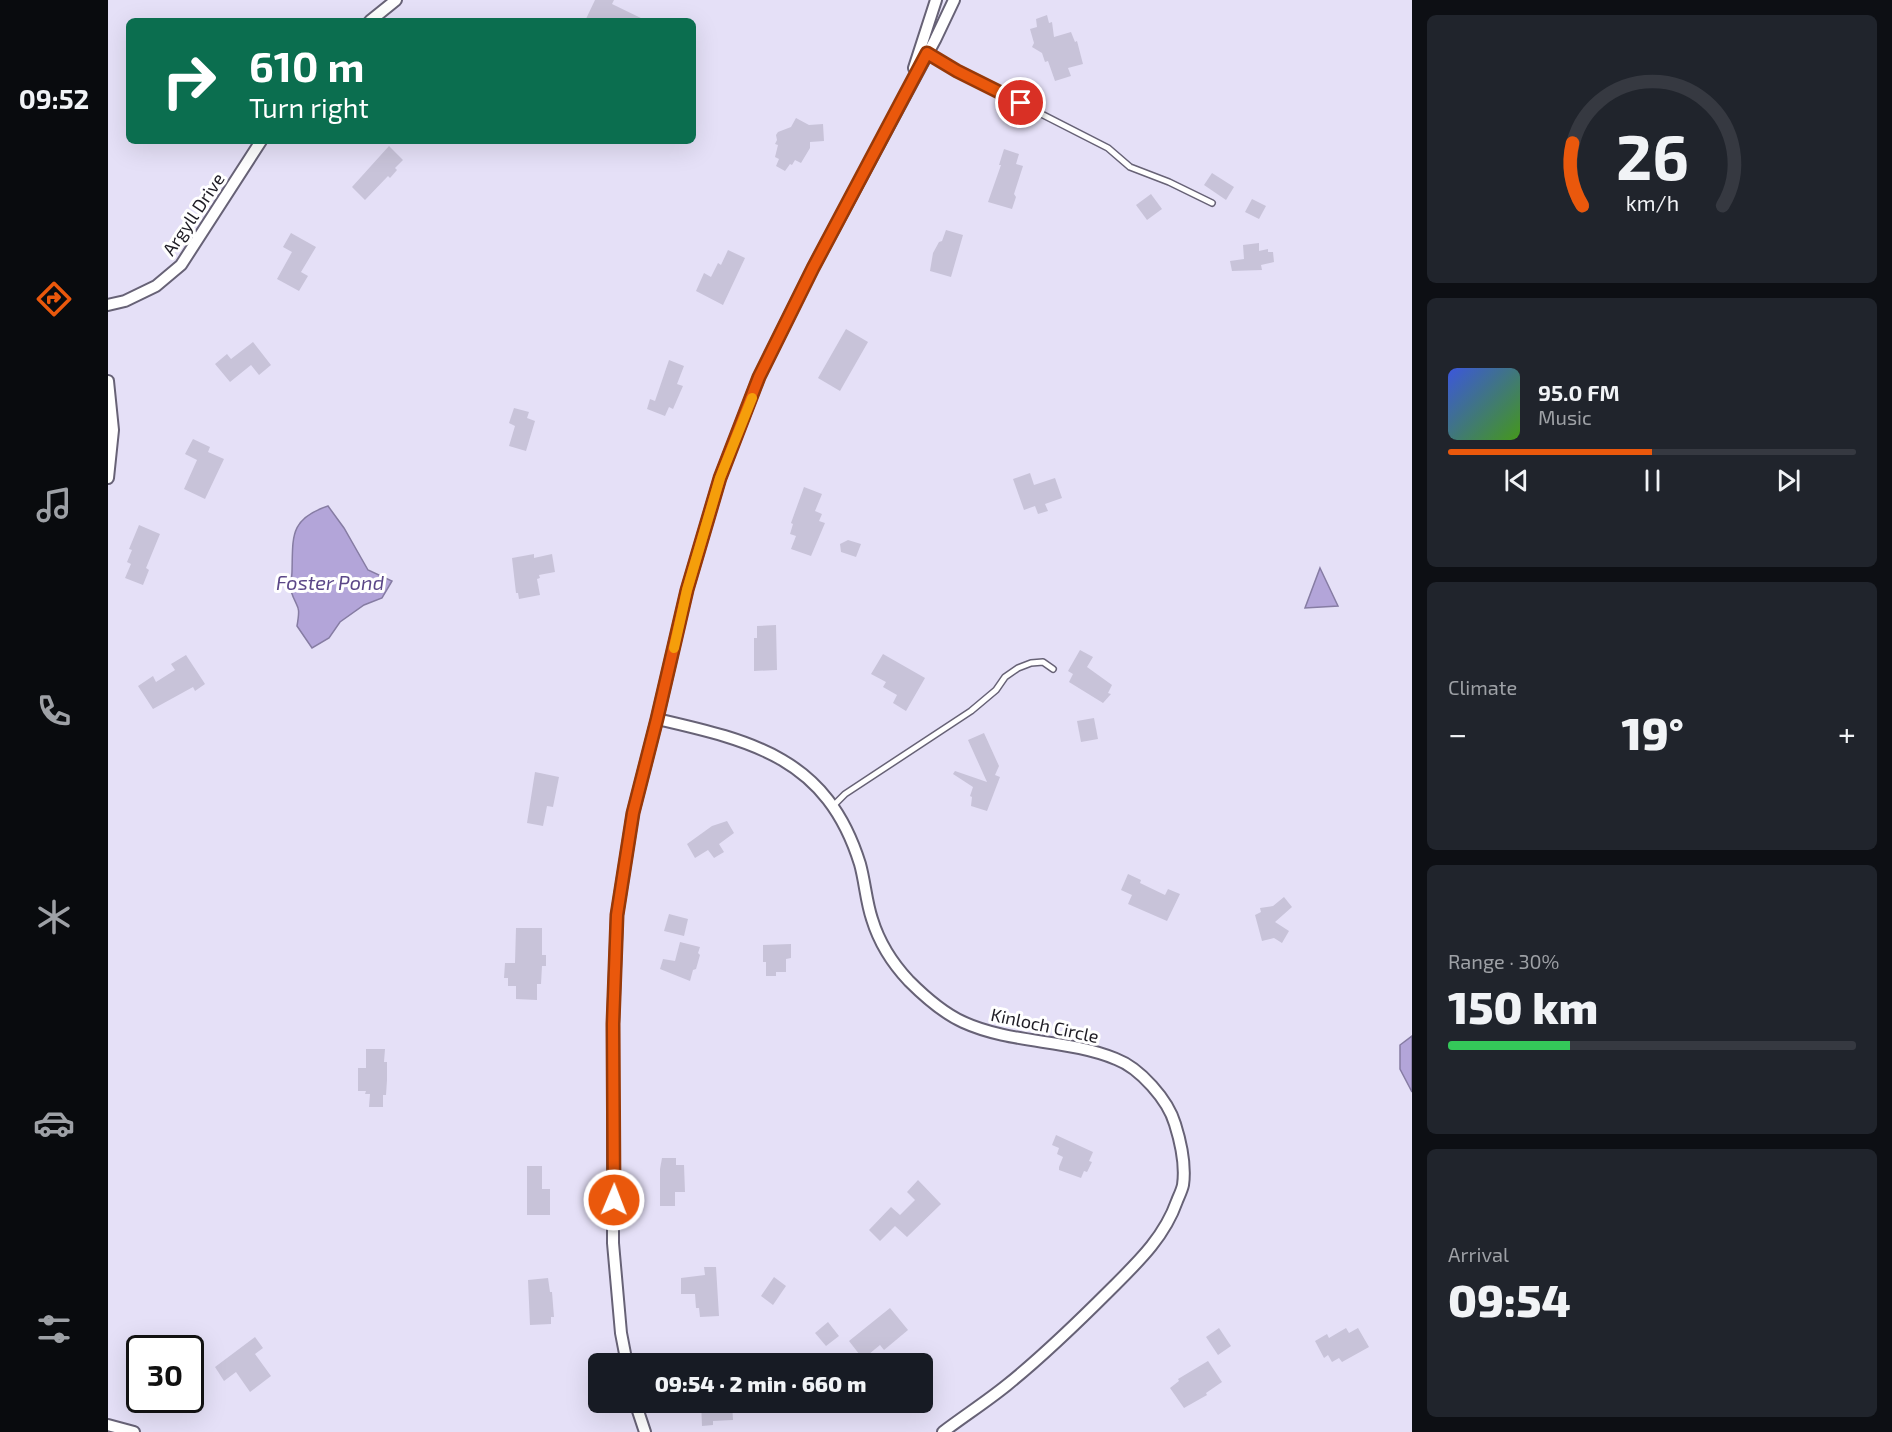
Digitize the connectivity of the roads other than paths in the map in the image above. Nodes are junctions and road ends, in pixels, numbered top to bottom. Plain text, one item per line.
1 (396, 0) edge
2 (936, 0) edge
3 (954, 0) edge
4 (374, 18) edge
5 (924, 51) junction
6 (259, 144) edge
7 (1212, 203) dead end
8 (108, 305) edge
9 (108, 381) edge
10 (108, 478) edge
11 (1053, 669) dead end
12 (657, 719) junction
13 (832, 807) junction
14 (625, 1353) edge
15 (639, 1413) edge
16 (108, 1425) edge
17 (134, 1432) edge
18 (645, 1432) edge
19 (943, 1432) edge

1 - 4 street
2 - 5 street
3 - 5 street
5 - 7 lane
5 - 12 street
6 - 8 street, Argyll Drive
9 - 10 street
11 - 13 lane
12 - 13 street, Kinloch Circle
12 - 14 street
13 - 19 street, Kinloch Circle
15 - 18 street
16 - 17 street

